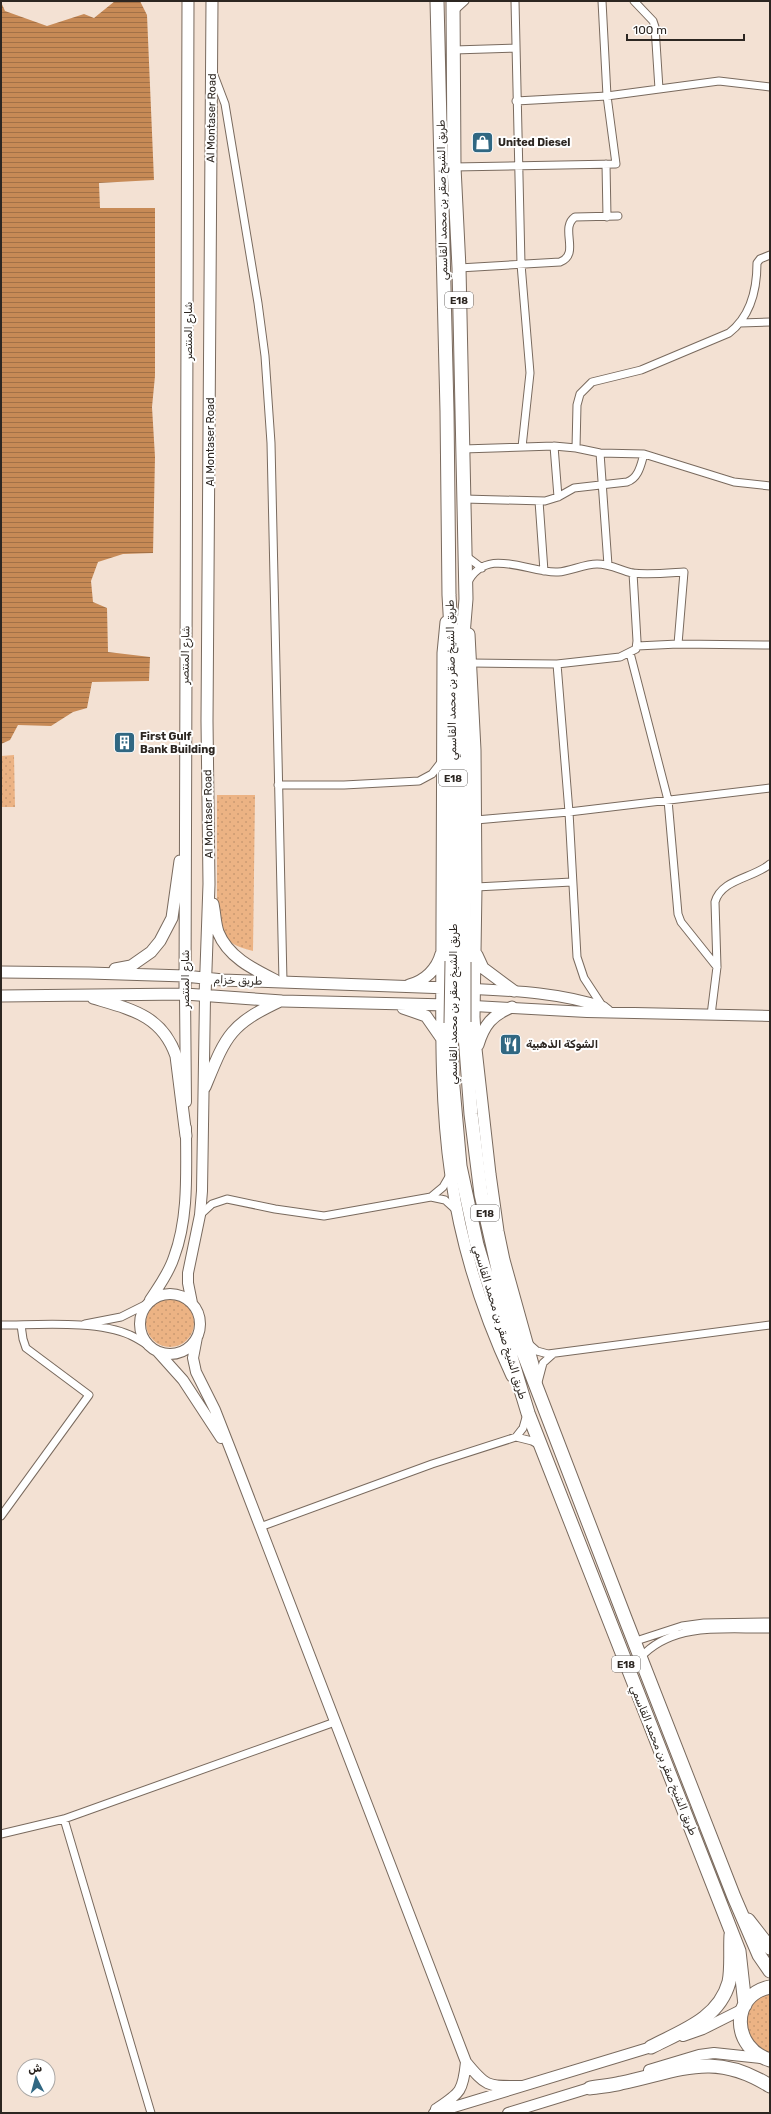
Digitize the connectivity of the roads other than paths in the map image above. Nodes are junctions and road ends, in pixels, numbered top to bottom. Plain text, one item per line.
1 (188, 1) edge
2 (212, 1) edge
3 (437, 1) edge
4 (465, 1) edge
5 (515, 1) edge
6 (602, 1) edge
7 (634, 1) edge
8 (453, 6) edge
9 (515, 48) junction
10 (454, 50) junction
11 (212, 72) junction
12 (770, 87) edge
13 (659, 89) junction
14 (607, 96) junction
15 (516, 100) junction
16 (606, 164) junction
17 (518, 166) junction
18 (454, 167) junction
19 (607, 216) junction
20 (618, 216) dead end
21 (770, 255) edge
22 (521, 264) junction
23 (459, 268) junction
24 (770, 322) edge
25 (740, 323) junction
26 (554, 446) junction
27 (522, 447) junction
28 (576, 448) junction
29 (463, 449) junction
30 (600, 453) junction
31 (644, 454) junction
32 (602, 485) junction
33 (770, 486) edge
34 (558, 497) junction
35 (464, 499) junction
36 (539, 501) junction
37 (465, 555) junction
38 (608, 565) junction
39 (482, 568) junction
40 (544, 571) junction
41 (633, 573) junction
42 (466, 593) junction
43 (449, 595) junction
44 (678, 644) junction
45 (770, 645) edge
46 (637, 646) junction
47 (630, 653) junction
48 (471, 663) junction
49 (557, 664) junction
50 (443, 756) junction
51 (278, 786) junction
52 (770, 788) edge
53 (668, 800) junction
54 (569, 812) junction
55 (476, 820) junction
56 (186, 823) junction
57 (770, 864) edge
58 (572, 882) junction
59 (209, 884) junction
60 (476, 887) junction
61 (442, 947) junction
62 (476, 950) junction
63 (458, 961) junction
64 (717, 967) junction
65 (1, 972) edge
66 (89, 973) junction
67 (185, 976) junction
68 (206, 978) junction
69 (280, 982) junction
70 (399, 986) junction
71 (442, 987) junction
72 (474, 989) junction
73 (514, 991) junction
74 (185, 994) junction
75 (83, 995) junction
76 (1, 996) edge
77 (205, 997) junction
78 (282, 1001) junction
79 (391, 1004) junction
80 (442, 1005) junction
81 (474, 1006) junction
82 (512, 1007) junction
83 (606, 1010) junction
84 (711, 1015) junction
85 (770, 1016) edge
86 (457, 1023) junction
87 (443, 1040) junction
88 (476, 1050) junction
89 (205, 1087) junction
90 (186, 1136) junction
91 (450, 1175) junction
92 (431, 1197) junction
93 (457, 1211) junction
94 (200, 1215) junction
95 (149, 1302) junction
96 (192, 1303) junction
97 (1, 1325) edge
98 (21, 1325) junction
99 (79, 1325) junction
100 (770, 1325) edge
101 (197, 1337) junction
102 (528, 1343) junction
103 (153, 1349) junction
104 (554, 1353) junction
105 (538, 1382) junction
106 (521, 1395) junction
107 (541, 1396) junction
108 (528, 1413) junction
109 (516, 1437) junction
110 (541, 1446) junction
111 (233, 1456) junction
112 (1, 1516) edge
113 (260, 1527) junction
114 (770, 1622) edge
115 (770, 1629) edge
116 (639, 1640) dead end
117 (644, 1653) dead end
118 (335, 1722) junction
119 (64, 1819) junction
120 (1, 1834) edge
121 (739, 1910) junction
122 (731, 1932) junction
123 (770, 1948) edge
124 (770, 1971) edge
125 (770, 1987) edge
126 (744, 2007) junction
127 (651, 2047) junction
128 (766, 2059) edge
129 (466, 2062) junction
130 (521, 2086) junction
131 (770, 2086) edge
132 (590, 2088) junction
133 (151, 2113) edge
134 (429, 2113) edge
135 (434, 2113) edge
136 (508, 2113) edge

1 - 56 main road, شارع المنتصر
2 - 11 main road, Al Montaser Road
3 - 43 highway, طريق الشيخ صقر بن محمد القاسمي / E18
4 - 8 street
5 - 9 street
6 - 14 street
7 - 13 street
8 - 10 highway, طريق الشيخ صقر بن محمد القاسمي / E18
9 - 10 street
9 - 15 street
10 - 18 highway, طريق الشيخ صقر بن محمد القاسمي / E18
11 - 51 street
11 - 59 main road, Al Montaser Road
12 - 13 street
13 - 14 street
14 - 15 street
14 - 16 street
15 - 17 street
16 - 17 street
16 - 19 street
17 - 18 street
17 - 22 street
18 - 23 highway, طريق الشيخ صقر بن محمد القاسمي / E18
19 - 20 street
19 - 22 street
21 - 25 street
22 - 23 street
22 - 27 street
23 - 29 highway, طريق الشيخ صقر بن محمد القاسمي / E18
24 - 25 street
25 - 28 street
26 - 27 street
26 - 28 street
26 - 34 street
27 - 29 street
28 - 30 street
29 - 35 highway, طريق الشيخ صقر بن محمد القاسمي / E18
30 - 31 street
30 - 32 street
31 - 32 street
31 - 33 street
32 - 34 street
32 - 38 street
34 - 36 street
35 - 36 street
35 - 37 highway, طريق الشيخ صقر بن محمد القاسمي / E18
36 - 40 street
37 - 39 street
37 - 42 highway, طريق الشيخ صقر بن محمد القاسمي / E18
38 - 40 street
38 - 41 street
39 - 40 street
39 - 42 street
41 - 44 street
41 - 46 street
42 - 48 main road
42 - 63 highway, طريق الشيخ صقر بن محمد القاسمي / E18
43 - 50 main road
43 - 63 highway, طريق الشيخ صقر بن محمد القاسمي / E18
44 - 45 street
44 - 46 street
46 - 47 street
47 - 49 street
47 - 53 street
48 - 49 street
48 - 55 main road
49 - 54 street
50 - 51 street
50 - 61 main road
51 - 69 street
52 - 53 street
53 - 54 street
53 - 64 street
54 - 55 street
54 - 58 street
55 - 60 main road
56 - 66 main road
56 - 67 main road, شارع المنتصر
57 - 64 street
58 - 60 street
58 - 83 street
59 - 68 main road, شارع المنتصر
59 - 69 main road
60 - 62 main road
61 - 70 main road
61 - 71 main road
62 - 72 main road
62 - 73 main road
63 - 86 highway, طريق الشيخ صقر بن محمد القاسمي / E18, bridge
64 - 84 street
65 - 66 main road, طريق خزام
66 - 67 main road, طريق خزام
67 - 68 main road, طريق خزام
67 - 74 main road, شارع المنتصر
68 - 69 main road, طريق خزام
68 - 77 main road, شارع المنتصر
69 - 70 main road, طريق خزام
70 - 71 main road, طريق خزام
71 - 72 main road, طريق خزام
71 - 80 main road
72 - 73 street
72 - 81 main road
73 - 83 street
74 - 75 main road, طريق خزام
74 - 77 main road, طريق خزام
74 - 90 street, شارع المنتصر
75 - 76 main road, طريق خزام
75 - 90 main road
77 - 78 main road, طريق خزام
77 - 89 street, شارع المنتصر
78 - 79 main road, طريق خزام
78 - 89 main road
79 - 80 main road, طريق خزام
79 - 87 main road
80 - 81 main road, طريق خزام
80 - 87 main road
81 - 82 street
81 - 88 main road
82 - 83 street
82 - 88 main road
83 - 84 street
84 - 85 street
86 - 106 highway, طريق الشيخ صقر بن محمد القاسمي / E18
86 - 107 highway, طريق الشيخ صقر بن محمد القاسمي / E18
87 - 91 main road
88 - 102 main road
89 - 94 street, شارع المنتصر
90 - 95 street, شارع المنتصر
91 - 92 street
91 - 93 main road
92 - 93 street
92 - 94 street
93 - 106 main road
94 - 96 street, شارع المنتصر
95 - 96 street
95 - 99 street
95 - 103 street
96 - 101 street
97 - 98 street
98 - 99 street
98 - 112 street
99 - 103 street
100 - 104 street
101 - 103 street
101 - 111 street
102 - 104 street
102 - 105 main road
103 - 111 street
104 - 105 street
105 - 107 main road
106 - 108 highway, طريق الشيخ صقر بن محمد القاسمي / E18
107 - 121 highway, طريق الشيخ صقر بن محمد القاسمي / E18
108 - 109 street
108 - 110 highway, طريق الشيخ صقر بن محمد القاسمي / E18
109 - 110 street
109 - 113 street
110 - 122 highway, طريق الشيخ صقر بن محمد القاسمي / E18
111 - 113 street
113 - 118 street
114 - 116 street
115 - 117 street
118 - 119 street
118 - 129 street
119 - 120 street
119 - 133 street
121 - 123 highway
121 - 124 highway, طريق الشيخ صقر بن محمد القاسمي / E18
122 - 126 highway, طريق الشيخ صقر بن محمد القاسمي / E18
122 - 127 highway
125 - 126 highway
126 - 127 street
126 - 128 highway, طريق الشيخ صقر بن محمد القاسمي
127 - 130 street
128 - 132 street
129 - 130 street
129 - 134 street
130 - 135 street
131 - 132 highway
132 - 136 street

